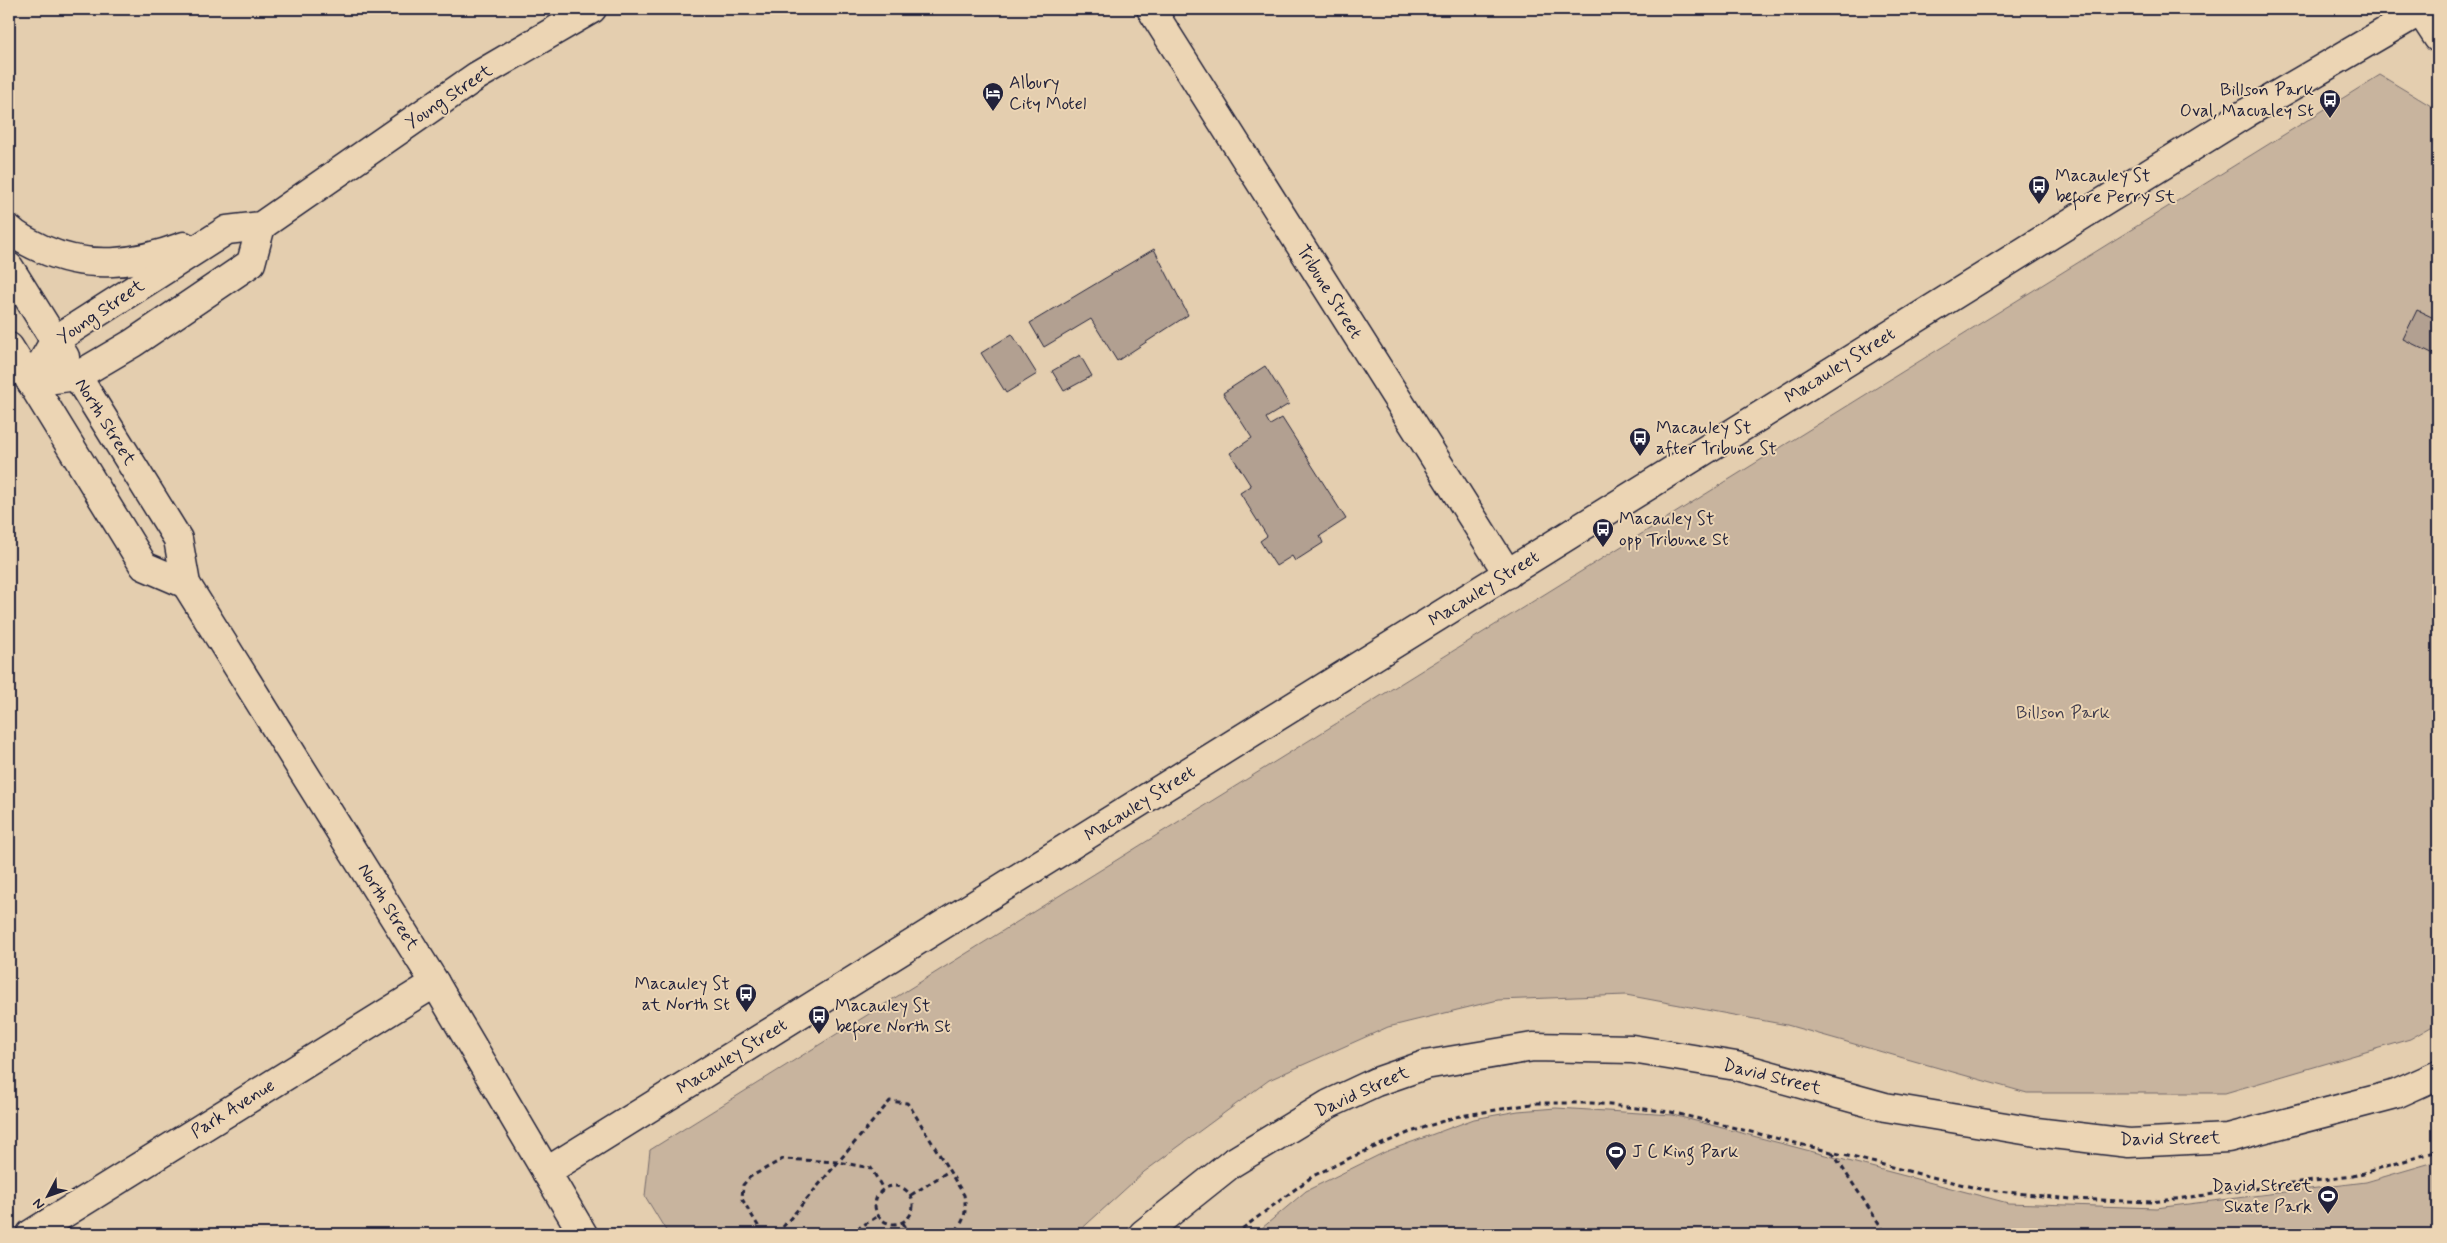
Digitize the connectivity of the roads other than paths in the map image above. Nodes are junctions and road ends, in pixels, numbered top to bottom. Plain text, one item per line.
1 (592, 9) edge
2 (1151, 9) edge
3 (2421, 9) edge
4 (2438, 38) edge
5 (261, 226) junction
6 (9, 229) edge
7 (227, 230) junction
8 (9, 266) edge
9 (55, 340) junction
10 (9, 347) edge
11 (77, 376) junction
12 (31, 382) junction
13 (1508, 574) junction
14 (186, 584) junction
15 (435, 983) junction
16 (2438, 1075) edge
17 (546, 1172) junction
18 (31, 1234) edge
19 (583, 1234) edge
20 (1143, 1234) edge

1 - 5 street, Young Street
2 - 13 street, Tribune Street
3 - 4 street
3 - 13 street, Macauley Street
5 - 7 street, Young Street
5 - 11 street
6 - 7 street
7 - 9 street, Young Street
8 - 9 street, North Street
9 - 11 street, North Street
9 - 12 street, Young Street
10 - 12 street
11 - 12 street
11 - 14 street, North Street
12 - 14 street
13 - 17 street, Macauley Street
14 - 15 street, North Street
15 - 17 street, North Street
15 - 18 street, Park Avenue
16 - 20 street, David Street
17 - 19 street, North Street

